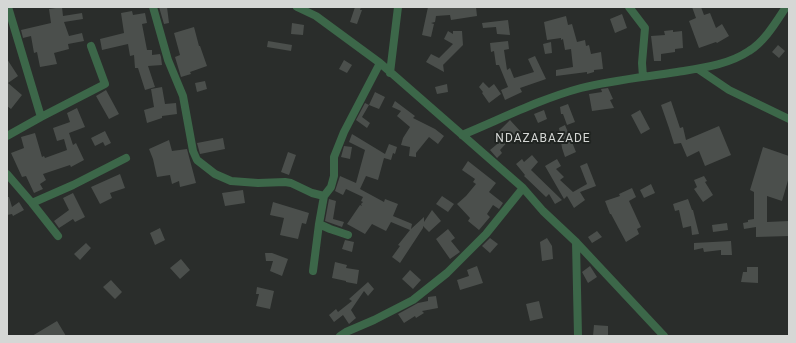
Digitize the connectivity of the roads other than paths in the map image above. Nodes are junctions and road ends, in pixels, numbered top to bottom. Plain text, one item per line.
1 (8, 7) edge
2 (152, 7) edge
3 (297, 7) edge
4 (398, 7) edge
5 (629, 7) edge
6 (786, 7) edge
7 (91, 46) dead end
8 (380, 64) junction
9 (698, 69) junction
10 (390, 73) junction
11 (643, 77) junction
12 (42, 117) junction
13 (789, 119) edge
14 (462, 134) junction
15 (7, 136) edge
16 (126, 158) dead end
17 (7, 174) edge
18 (522, 188) junction
19 (324, 196) junction
20 (32, 202) junction
21 (319, 224) junction
22 (348, 235) dead end
23 (58, 236) dead end
24 (576, 242) junction
25 (314, 271) dead end
26 (340, 336) edge
27 (578, 336) edge
28 (664, 336) edge

1 - 12 street
2 - 19 street
3 - 8 street
4 - 10 street
5 - 11 street
6 - 9 street
7 - 12 street
8 - 10 street
8 - 19 street
9 - 11 street
9 - 13 street
10 - 14 street
11 - 14 street
12 - 15 street
14 - 18 street
16 - 20 street
17 - 20 street
18 - 24 street
18 - 26 street
19 - 21 street
20 - 23 street
21 - 22 street
21 - 25 street
24 - 27 street
24 - 28 street

